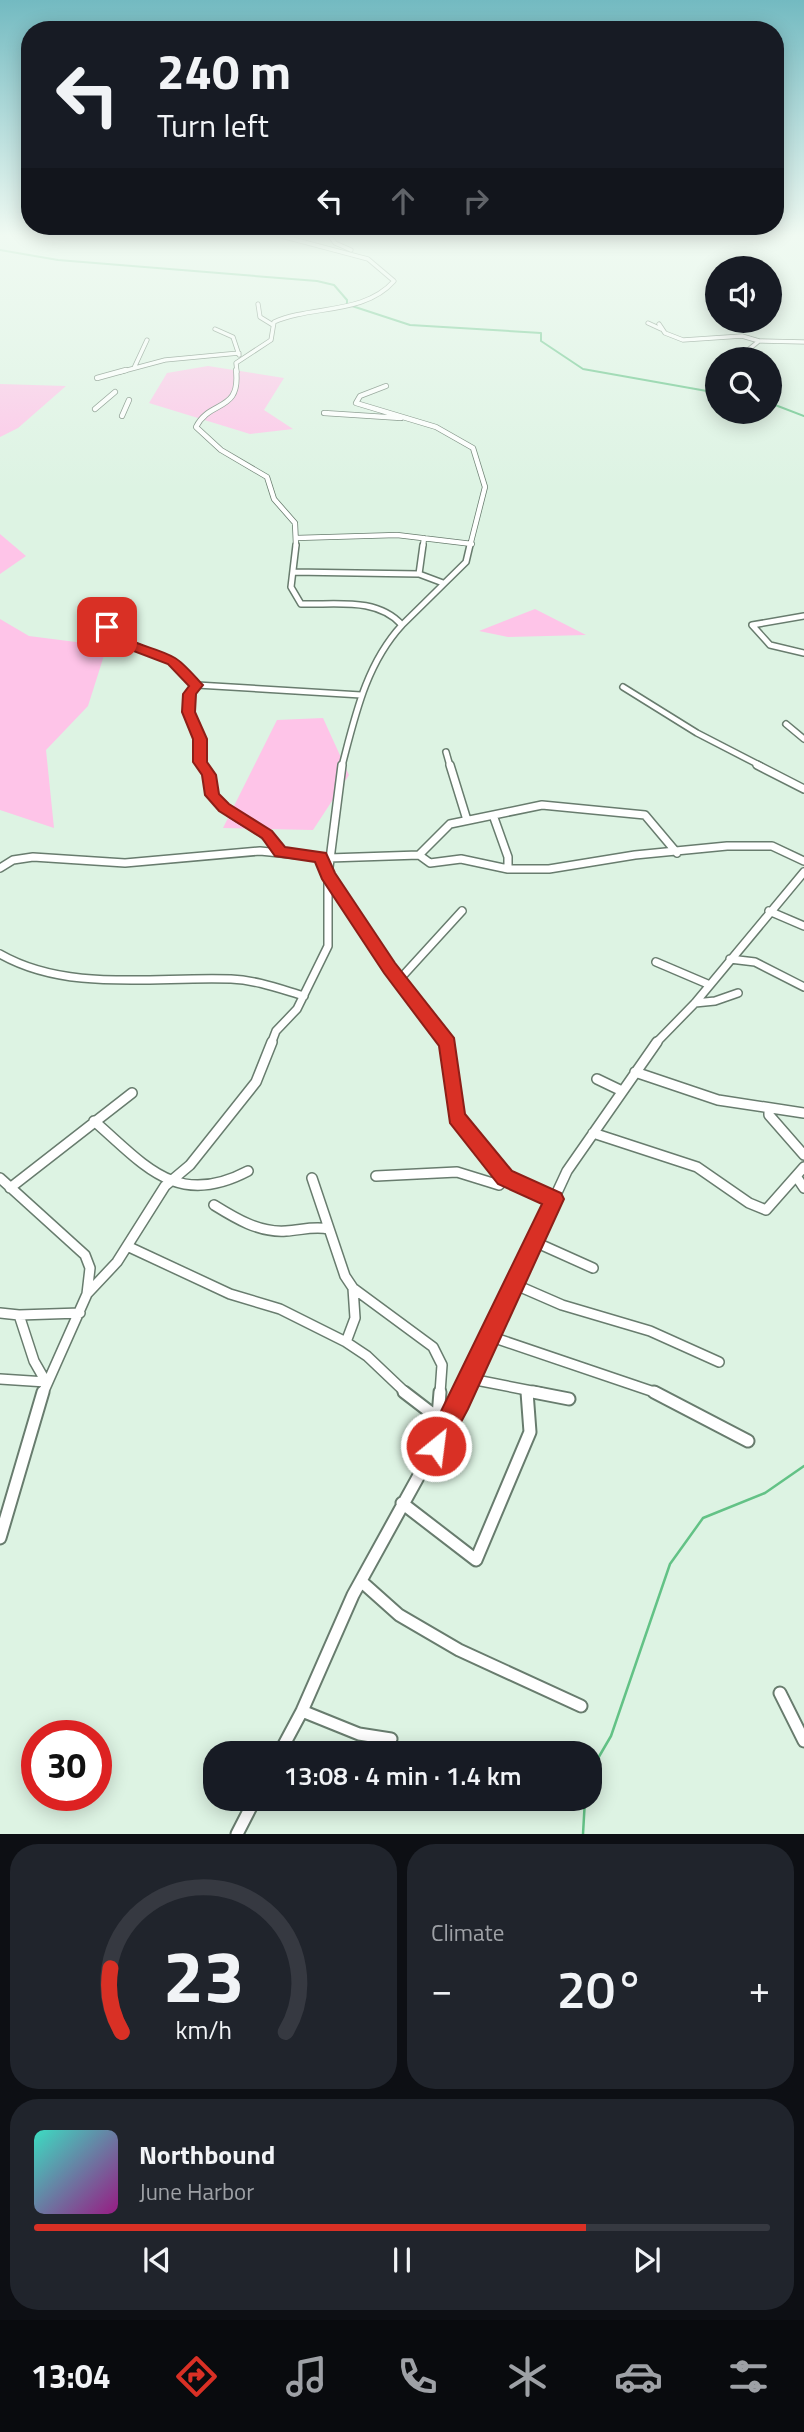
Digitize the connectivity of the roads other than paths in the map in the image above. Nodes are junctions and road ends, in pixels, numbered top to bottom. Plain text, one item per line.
1 (263, 319) edge
2 (282, 319) edge
3 (648, 323) dead end
4 (659, 324) dead end
5 (274, 325) junction
6 (215, 329) dead end
7 (662, 330) junction
8 (147, 340) dead end
9 (759, 341) junction
10 (804, 342) edge
11 (752, 347) edge
12 (240, 356) junction
13 (134, 368) junction
14 (97, 378) dead end
15 (386, 386) dead end
16 (115, 392) dead end
17 (129, 400) dead end
18 (95, 409) dead end
19 (324, 413) dead end
20 (122, 416) dead end
21 (406, 418) junction
22 (195, 425) junction
23 (187, 428) dead end
24 (296, 538) junction
25 (425, 538) junction
26 (472, 544) junction
27 (293, 572) junction
28 (419, 574) junction
29 (443, 583) junction
30 (804, 616) edge
31 (402, 625) junction
32 (107, 627) dead end
33 (804, 653) edge
34 (197, 685) junction
35 (624, 687) dead end
36 (361, 695) junction
37 (786, 724) dead end
38 (804, 739) edge
39 (446, 752) dead end
40 (804, 789) edge
41 (493, 815) junction
42 (467, 820) junction
43 (280, 852) junction
44 (677, 853) junction
45 (419, 855) junction
46 (320, 857) junction
47 (331, 858) junction
48 (0, 859) edge
49 (13, 860) junction
50 (804, 860) edge
51 (0, 868) edge
52 (508, 869) junction
53 (804, 872) edge
54 (328, 875) junction
55 (462, 911) dead end
56 (769, 911) junction
57 (804, 926) edge
58 (0, 954) edge
59 (730, 959) junction
60 (656, 962) dead end
61 (399, 980) junction
62 (709, 985) junction
63 (804, 987) edge
64 (738, 993) dead end
65 (304, 996) junction
66 (695, 1003) junction
67 (635, 1072) junction
68 (597, 1079) dead end
69 (622, 1091) junction
70 (132, 1093) dead end
71 (769, 1110) junction
72 (804, 1113) edge
73 (94, 1121) junction
74 (593, 1133) junction
75 (804, 1155) edge
76 (804, 1167) edge
77 (248, 1171) dead end
78 (376, 1176) dead end
79 (796, 1176) junction
80 (0, 1178) edge
81 (312, 1178) dead end
82 (505, 1178) junction
83 (168, 1182) junction
84 (10, 1188) junction
85 (804, 1188) edge
86 (554, 1199) junction
87 (214, 1205) dead end
88 (329, 1229) junction
89 (535, 1242) junction
90 (127, 1246) junction
91 (90, 1268) junction
92 (593, 1268) dead end
93 (103, 1278) junction
94 (516, 1285) junction
95 (353, 1288) junction
96 (87, 1294) junction
97 (0, 1313) edge
98 (80, 1313) junction
99 (19, 1315) junction
100 (489, 1336) junction
101 (346, 1342) junction
102 (719, 1362) dead end
103 (0, 1379) edge
104 (471, 1379) junction
105 (46, 1382) junction
106 (527, 1391) junction
107 (569, 1399) dead end
108 (443, 1423) junction
109 (748, 1441) dead end
110 (402, 1503) junction
111 (0, 1538) edge
112 (362, 1582) junction
113 (780, 1693) dead end
114 (581, 1706) dead end
115 (302, 1711) junction
116 (391, 1739) dead end
117 (286, 1741) edge
118 (804, 1741) edge
119 (249, 1811) edge
120 (237, 1833) edge

1 - 5 street
2 - 5 street
3 - 7 street
4 - 7 street
5 - 12 street
6 - 12 street
7 - 9 street
8 - 13 street
9 - 10 street
9 - 11 street
12 - 13 street
12 - 22 street
13 - 14 street
15 - 21 street
16 - 18 street
17 - 20 street
19 - 21 street
21 - 26 street
22 - 23 street
22 - 24 street
24 - 25 street
24 - 27 street
25 - 26 street
25 - 28 street
26 - 29 street
27 - 28 street
27 - 31 street
28 - 29 street
29 - 31 street
30 - 33 street
31 - 36 street
32 - 34 street
34 - 36 street
34 - 43 street
35 - 40 street
36 - 47 street
37 - 38 street
39 - 42 street
41 - 42 street
41 - 44 street
41 - 52 street
42 - 45 street
43 - 46 street
43 - 49 street
44 - 50 street
44 - 52 street
45 - 47 street
45 - 52 street
46 - 47 street
46 - 54 street
47 - 54 street
48 - 49 street
49 - 51 street
53 - 56 street
54 - 61 street
54 - 65 street
55 - 61 street
56 - 57 street
56 - 59 street
58 - 65 street
59 - 62 street
59 - 63 street
60 - 62 street
61 - 82 street
62 - 66 street
64 - 66 street
65 - 83 street
66 - 67 street
67 - 69 street
67 - 71 street
68 - 69 street
69 - 74 street
70 - 73 street
71 - 72 street
71 - 75 street
73 - 83 street
73 - 84 street
74 - 79 street
74 - 86 street
76 - 79 street
77 - 83 street
78 - 82 street
79 - 85 street
80 - 84 street
81 - 88 street
82 - 86 street
83 - 90 street
84 - 91 street
86 - 89 street
87 - 88 street
88 - 95 street
89 - 92 street
89 - 94 street
90 - 93 street
90 - 101 street
91 - 93 street
91 - 96 street
93 - 96 street
94 - 100 street
94 - 102 street
95 - 101 street
95 - 108 street
96 - 98 street
97 - 99 street
98 - 99 street
98 - 105 street
99 - 105 street
100 - 104 street
100 - 109 street
101 - 108 street
103 - 105 street
104 - 106 street
104 - 108 street
105 - 111 street
106 - 107 street
106 - 110 street
108 - 110 street
110 - 112 street
112 - 114 street
112 - 115 street
113 - 118 street
115 - 116 street
115 - 117 street
119 - 120 street

